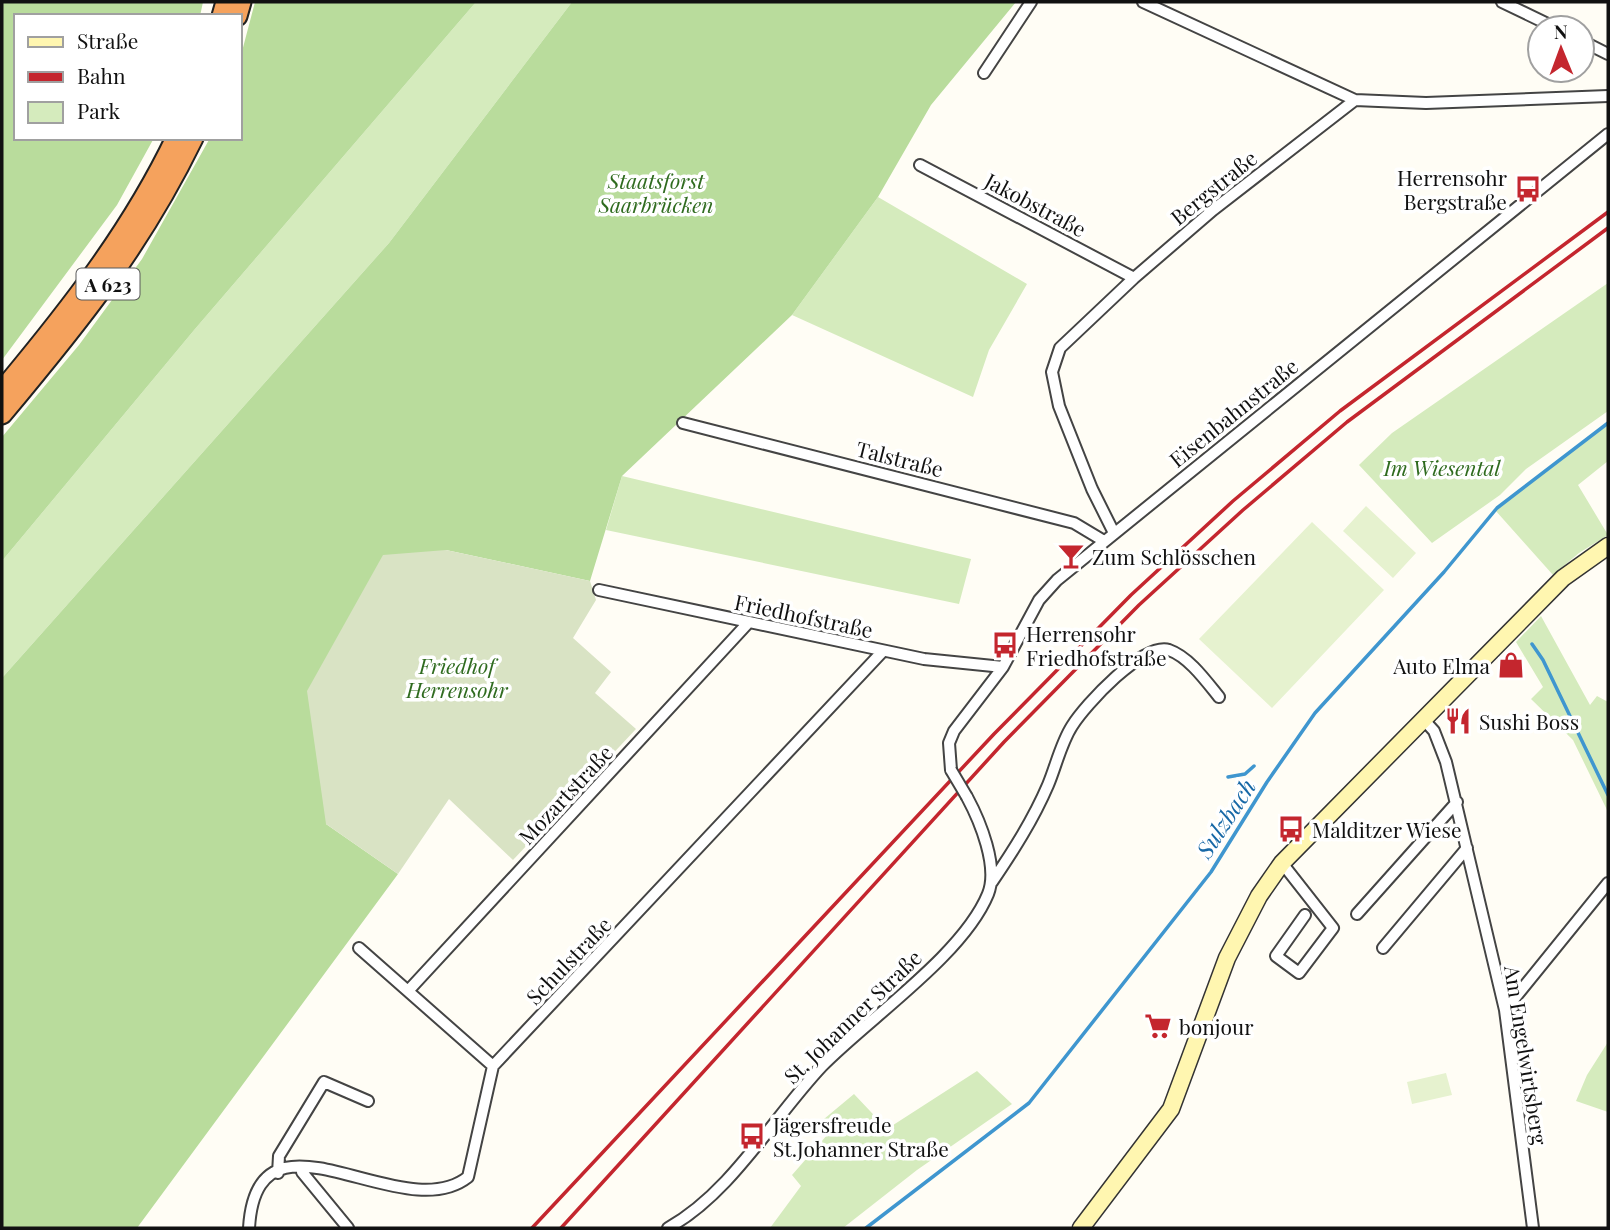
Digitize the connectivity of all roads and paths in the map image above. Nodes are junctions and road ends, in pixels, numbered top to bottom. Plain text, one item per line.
1 (1031, 2) edge
2 (1143, 2) edge
3 (1502, 2) edge
4 (1527, 14) edge
5 (984, 74) dead end
6 (1608, 96) edge
7 (1355, 100) junction
8 (1608, 134) edge
9 (175, 140) edge
10 (192, 140) edge
11 (920, 164) dead end
12 (1133, 278) junction
13 (2, 391) edge
14 (2, 414) edge
15 (683, 423) dead end
16 (1114, 533) junction
17 (1104, 541) junction
18 (1608, 546) edge
19 (599, 590) dead end
20 (748, 623) junction
21 (883, 651) junction
22 (1003, 667) junction
23 (1219, 697) dead end
24 (1424, 720) junction
25 (1457, 802) junction
26 (1467, 848) junction
27 (1282, 863) junction
28 (992, 882) junction
29 (1608, 883) edge
30 (1357, 914) dead end
31 (1305, 915) dead end
32 (359, 948) dead end
33 (1383, 948) dead end
34 (408, 991) junction
35 (1505, 1010) junction
36 (493, 1066) junction
37 (368, 1101) dead end
38 (302, 1171) junction
39 (278, 1173) junction
40 (249, 1228) edge
41 (348, 1228) edge
42 (668, 1228) edge
43 (1081, 1228) edge
44 (1532, 1228) edge

1 - 5 street
2 - 7 street
3 - 4 street
6 - 7 street
7 - 12 street, Bergstraße
8 - 16 street, Eisenbahnstraße
9 - 13 highway, A 623
10 - 14 highway, A 623
11 - 12 street, Jakobstraße
12 - 16 street, Bergstraße
15 - 17 street, Talstraße
16 - 17 street, Eisenbahnstraße
17 - 22 street, Eisenbahnstraße
18 - 24 main road
19 - 20 street, Friedhofstraße
20 - 21 street, Friedhofstraße
20 - 34 street, Mozartstraße
21 - 22 street, Friedhofstraße
21 - 36 street, Schulstraße
22 - 28 street, Eisenbahnstraße, bridge
23 - 28 street, St. Johanner Straße
24 - 25 street, Am Engelwirtsberg
24 - 27 main road
25 - 26 street, Am Engelwirtsberg
25 - 30 street
26 - 33 street
26 - 35 street, Am Engelwirtsberg
27 - 31 street
27 - 43 main road
28 - 42 street, St. Johanner Straße
29 - 35 street
32 - 34 street
34 - 36 street
35 - 44 street, Am Engelwirtsberg
36 - 38 street
37 - 39 street
38 - 39 street
38 - 41 street
39 - 40 street

